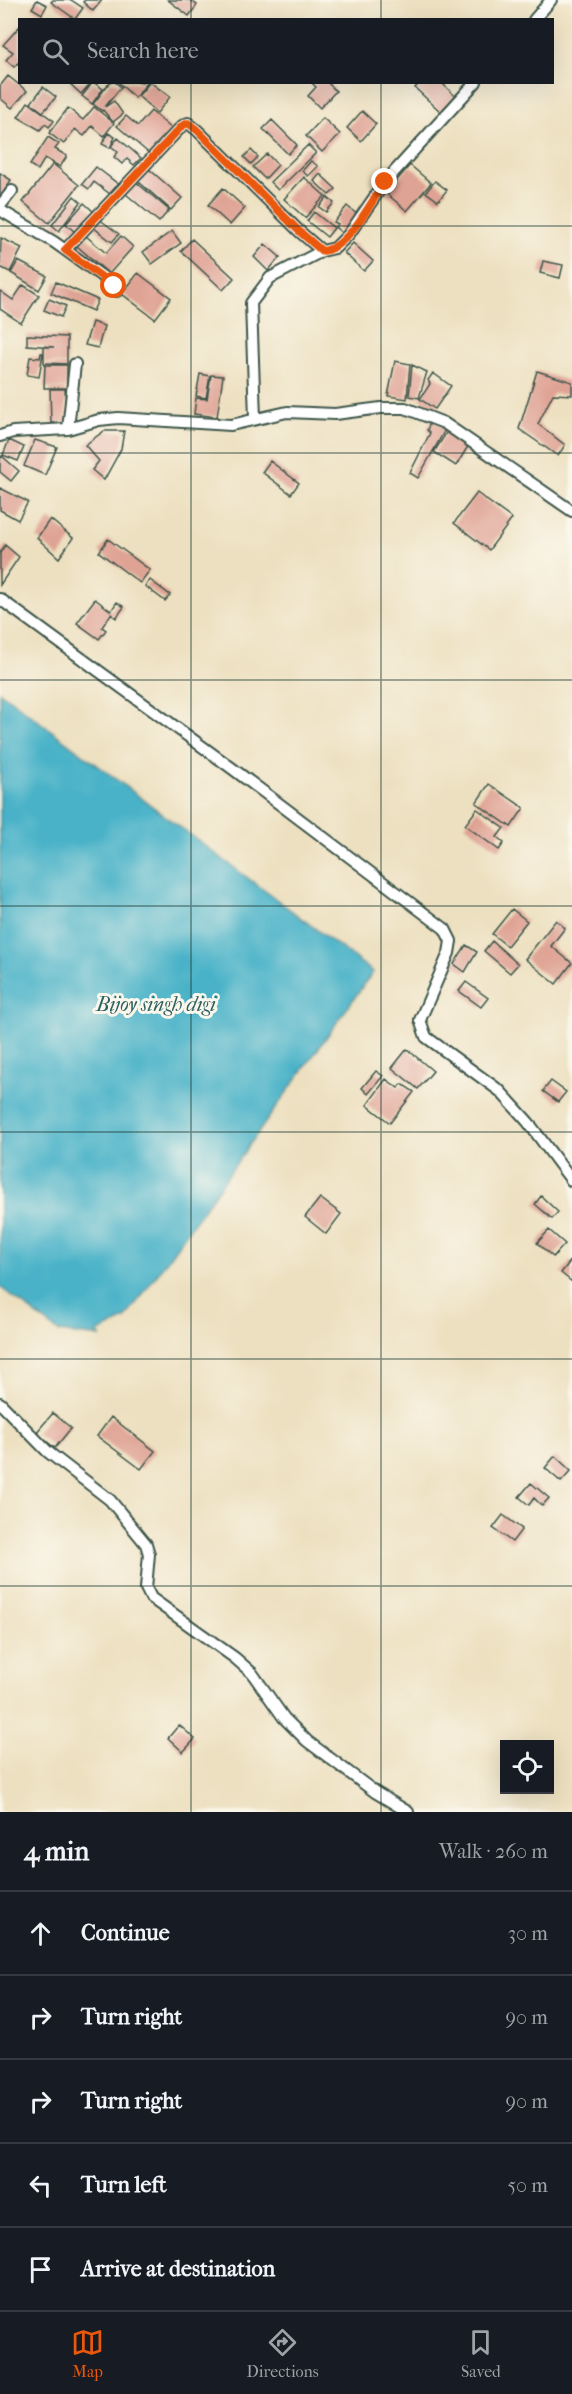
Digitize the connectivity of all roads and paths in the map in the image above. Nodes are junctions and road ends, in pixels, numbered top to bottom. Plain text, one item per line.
1 (551, 0) edge
2 (536, 18) edge
3 (474, 84) edge
4 (12, 191) dead end
5 (0, 208) edge
6 (65, 250) junction
7 (322, 251) junction
8 (117, 291) dead end
9 (75, 364) dead end
10 (255, 418) junction
11 (68, 429) junction
12 (0, 436) edge
13 (572, 511) edge
14 (0, 599) edge
15 (572, 1181) edge
16 (0, 1403) edge
17 (408, 1812) edge

1 - 2 street
3 - 7 street
4 - 5 street
5 - 6 street
6 - 7 street
6 - 8 street
7 - 10 street
9 - 11 street
10 - 11 street
10 - 13 street
11 - 12 street
14 - 15 street
16 - 17 street

